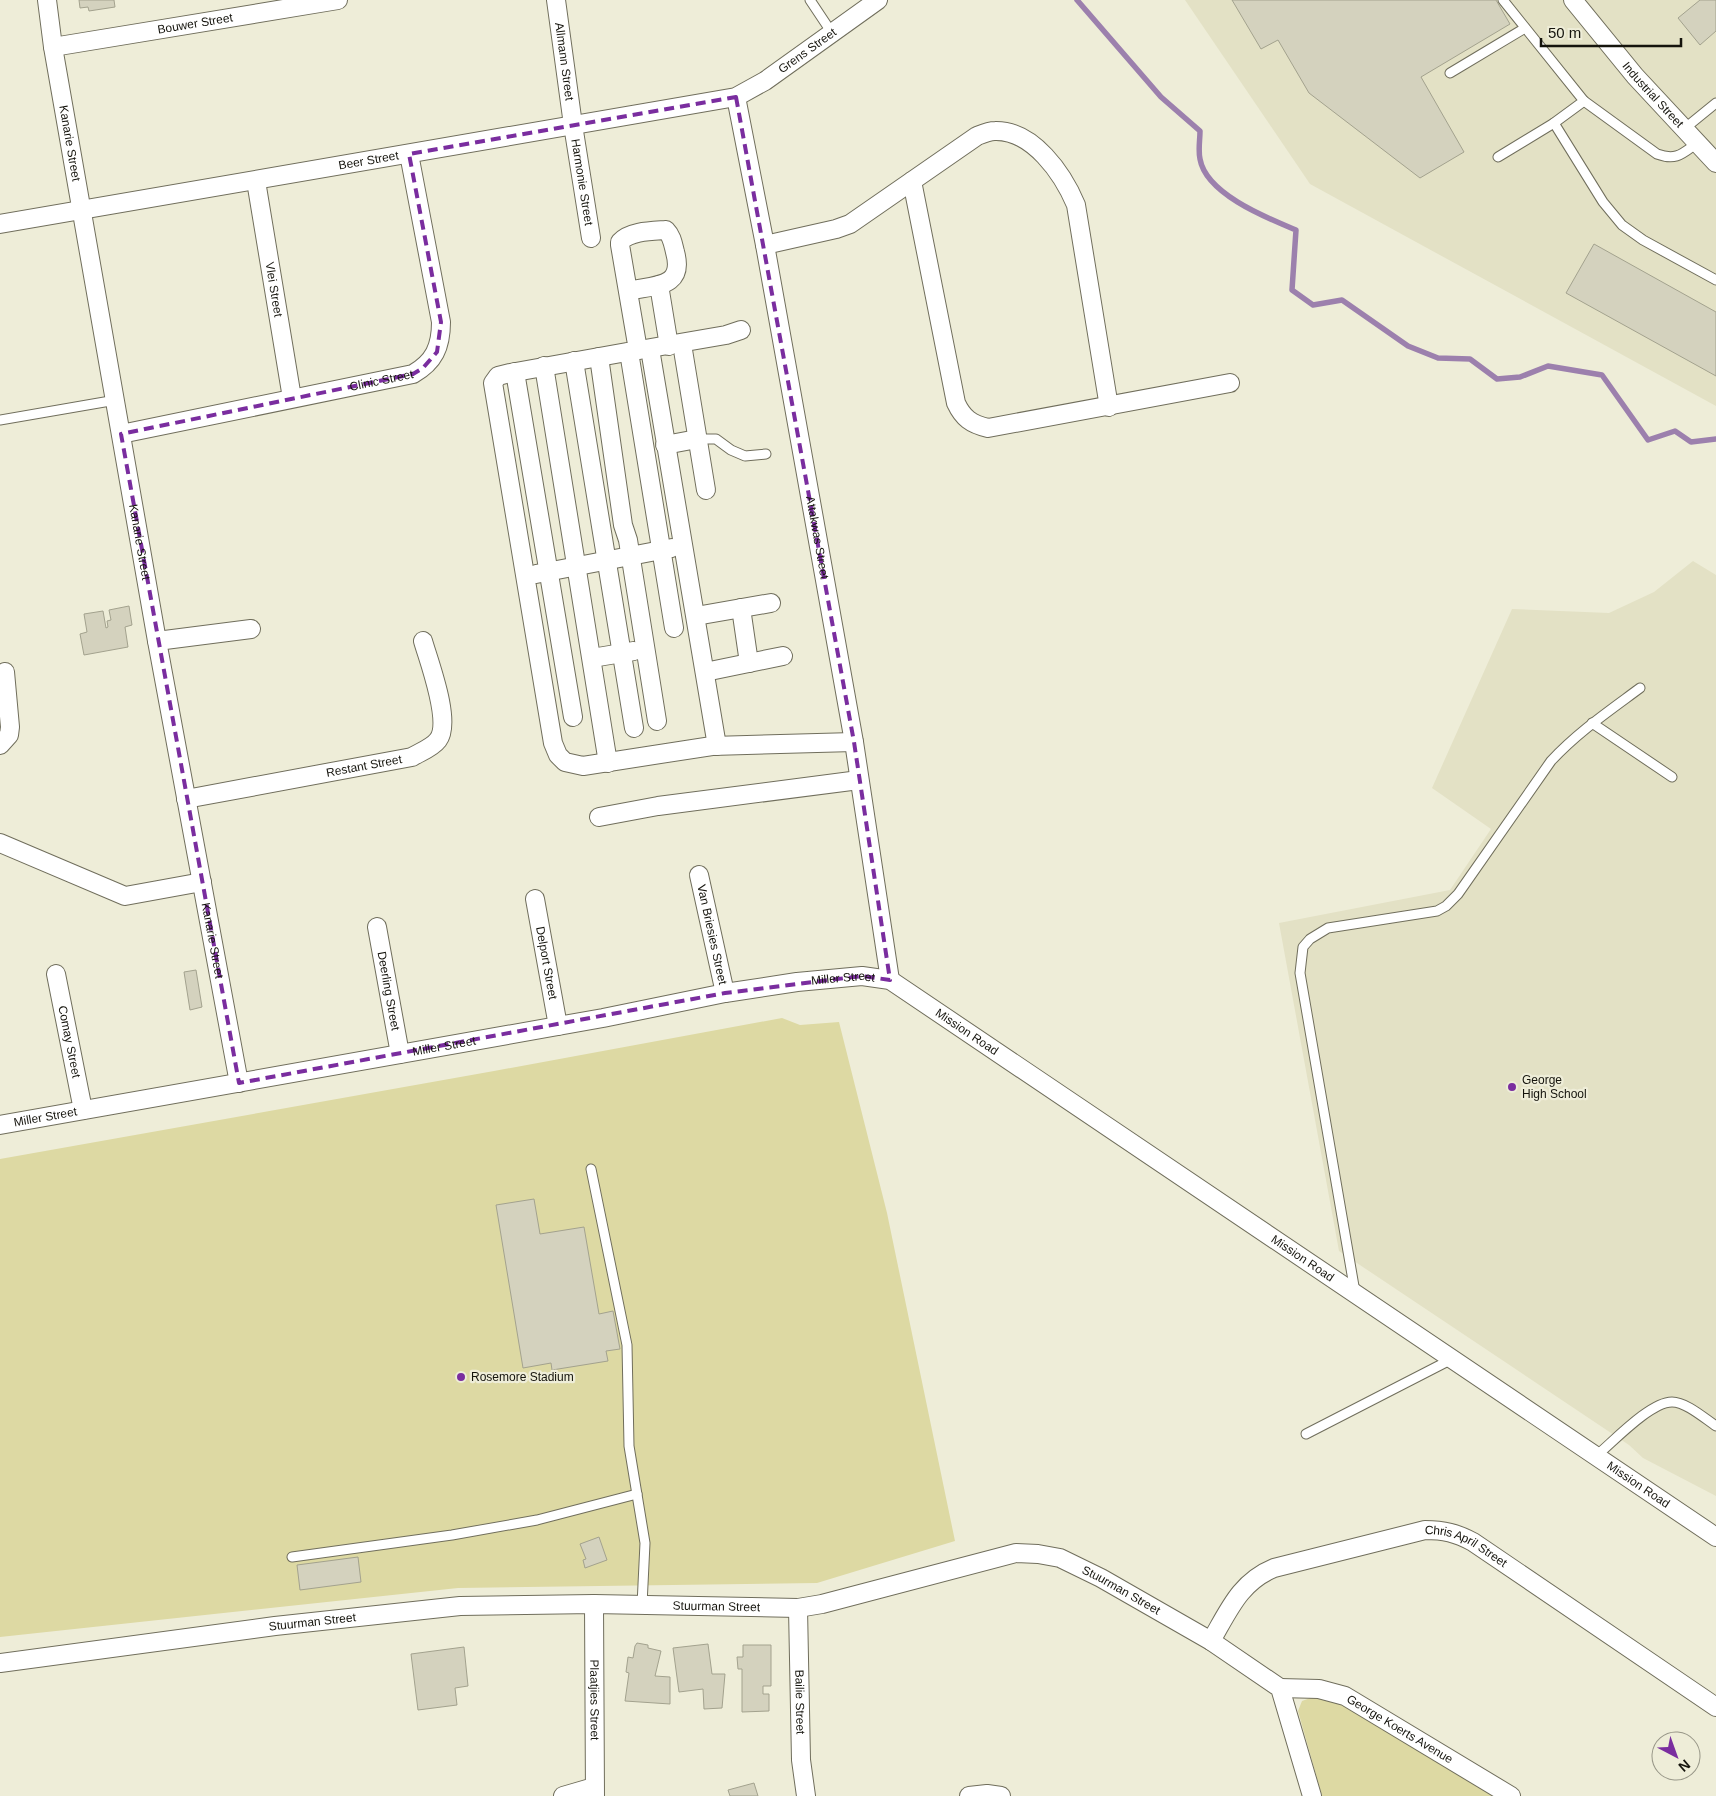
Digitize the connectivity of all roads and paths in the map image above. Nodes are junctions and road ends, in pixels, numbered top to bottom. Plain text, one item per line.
1 (47, 0) edge
2 (338, 0) edge
3 (556, 0) edge
4 (810, 0) edge
5 (878, 0) edge
6 (1503, 0) edge
7 (1573, 0) edge
8 (1525, 28) junction
9 (832, 33) junction
10 (53, 47) junction
11 (1450, 73) dead end
12 (736, 97) junction
13 (1584, 101) junction
14 (1716, 103) edge
15 (1554, 123) junction
16 (573, 125) junction
17 (1684, 129) junction
18 (1697, 143) junction
19 (409, 154) junction
20 (1498, 157) dead end
21 (1716, 163) edge
22 (256, 181) junction
23 (912, 182) junction
24 (82, 208) junction
25 (0, 224) edge
26 (591, 238) dead end
27 (765, 245) junction
28 (1716, 280) edge
29 (658, 284) junction
30 (628, 291) junction
31 (741, 330) dead end
32 (676, 345) junction
33 (639, 350) junction
34 (599, 357) junction
35 (574, 361) junction
36 (544, 366) junction
37 (515, 372) junction
38 (1230, 383) dead end
39 (292, 398) junction
40 (116, 400) junction
41 (1109, 407) junction
42 (0, 420) edge
43 (121, 434) junction
44 (697, 439) junction
45 (665, 445) junction
46 (766, 454) dead end
47 (706, 490) dead end
48 (684, 545) junction
49 (662, 550) junction
50 (629, 557) junction
51 (606, 561) junction
52 (576, 566) junction
53 (548, 571) junction
54 (526, 576) junction
55 (771, 603) dead end
56 (741, 608) junction
57 (696, 616) junction
58 (674, 628) dead end
59 (251, 629) dead end
60 (587, 630) junction
61 (559, 635) junction
62 (536, 638) junction
63 (157, 641) junction
64 (423, 641) dead end
65 (645, 649) junction
66 (622, 653) junction
67 (783, 656) dead end
68 (592, 658) junction
69 (749, 663) junction
70 (5, 672) dead end
71 (705, 672) junction
72 (1640, 688) dead end
73 (573, 717) dead end
74 (656, 721) dead end
75 (1592, 723) junction
76 (634, 728) dead end
77 (854, 742) junction
78 (0, 744) edge
79 (717, 746) junction
80 (608, 763) junction
81 (1672, 777) dead end
82 (860, 780) junction
83 (186, 799) junction
84 (599, 816) dead end
85 (0, 843) edge
86 (700, 875) dead end
87 (202, 882) junction
88 (535, 899) dead end
89 (377, 927) dead end
90 (56, 974) dead end
91 (890, 980) junction
92 (725, 993) junction
93 (558, 1026) junction
94 (400, 1054) junction
95 (239, 1083) junction
96 (83, 1110) junction
97 (0, 1125) edge
98 (591, 1169) dead end
99 (1355, 1294) junction
100 (1452, 1359) junction
101 (1716, 1426) edge
102 (1306, 1434) dead end
103 (1596, 1456) junction
104 (637, 1494) junction
105 (1716, 1537) edge
106 (292, 1557) dead end
107 (594, 1604) junction
108 (642, 1605) junction
109 (798, 1608) junction
110 (1211, 1641) junction
111 (0, 1663) edge
112 (1280, 1688) junction
113 (1716, 1707) edge
114 (594, 1792) edge
115 (562, 1796) edge
116 (806, 1796) edge
117 (969, 1796) edge
118 (1001, 1796) edge
119 (1312, 1796) edge
120 (1511, 1796) edge

1 - 10 street, Kanarie Street
2 - 10 street, Bouwer Street
3 - 16 street, Allmann Street
4 - 9 lane
5 - 9 street, Grens Street
6 - 8 lane
7 - 17 street, Industrial Street
8 - 11 lane
8 - 13 lane
9 - 12 street, Grens Street
10 - 24 street, Kanarie Street
12 - 16 street, Beer Street
12 - 27 street, Attakwas Street
13 - 15 lane
13 - 18 lane
14 - 17 lane
15 - 20 lane
15 - 28 lane
16 - 19 street, Beer Street
16 - 26 street, Harmonie Street
17 - 18 street, Industrial Street
18 - 21 street, Industrial Street
19 - 22 street, Beer Street
19 - 39 street, Clinic Street
22 - 24 street, Beer Street
22 - 39 street, Vlei Street
23 - 27 street
23 - 41 street
23 - 41 street
24 - 25 street, Beer Street
24 - 40 street, Kanarie Street
27 - 77 street, Attakwas Street
29 - 30 street
29 - 30 street
29 - 32 street
30 - 33 street
31 - 32 street
32 - 33 street
32 - 44 street
33 - 34 street
33 - 45 street
33 - 49 street
34 - 35 street
34 - 50 street
35 - 36 street
35 - 51 street
36 - 37 street
36 - 52 street
37 - 53 street
37 - 54 street
38 - 41 street
39 - 43 street, Clinic Street
40 - 42 lane
40 - 43 street, Kanarie Street
43 - 63 street, Kanarie Street
44 - 45 street
44 - 46 lane
44 - 47 street
45 - 48 street
48 - 49 street
48 - 57 street
49 - 50 street
49 - 58 street
50 - 51 street
50 - 65 street
51 - 52 street
51 - 66 street
52 - 53 street
52 - 60 street
53 - 54 street
53 - 61 street
54 - 62 street
55 - 56 street
56 - 57 street
56 - 69 street
57 - 71 street
59 - 63 street
60 - 61 street
60 - 68 street
61 - 62 street
61 - 73 street
62 - 80 street
63 - 83 street, Kanarie Street
64 - 83 street, Restant Street
65 - 66 street
65 - 74 street
66 - 68 street
66 - 76 street
67 - 69 street
68 - 80 street
69 - 71 street
70 - 78 street
71 - 79 street
72 - 75 lane
75 - 81 lane
75 - 99 lane
77 - 79 street
77 - 82 street, Attakwas Street
79 - 80 street
82 - 84 street
82 - 91 street, Attakwas Street
83 - 87 street, Kanarie Street
85 - 87 street
86 - 92 street, Van Briesies Street
87 - 95 street, Kanarie Street
88 - 93 street, Delport Street
89 - 94 street, Deerling Street
90 - 96 street, Comay Street
91 - 92 street, Miller Street
91 - 99 street, Mission Road
92 - 93 street, Miller Street
93 - 94 street, Miller Street
94 - 95 street, Miller Street
95 - 96 street, Miller Street
96 - 97 street, Miller Street
98 - 104 lane
99 - 100 street, Mission Road
100 - 102 lane
100 - 103 street, Mission Road
101 - 103 lane
103 - 105 street, Mission Road
104 - 106 lane
104 - 108 lane
107 - 108 street, Stuurman Street
107 - 111 street, Stuurman Street
107 - 114 street, Plaatjies Street
108 - 109 street, Stuurman Street
109 - 110 street, Stuurman Street
109 - 116 street, Bailie Street
110 - 112 street, Stuurman Street
110 - 113 street, Chris April Street
112 - 119 street
112 - 120 street, George Koerts Avenue
114 - 115 street
117 - 118 street

